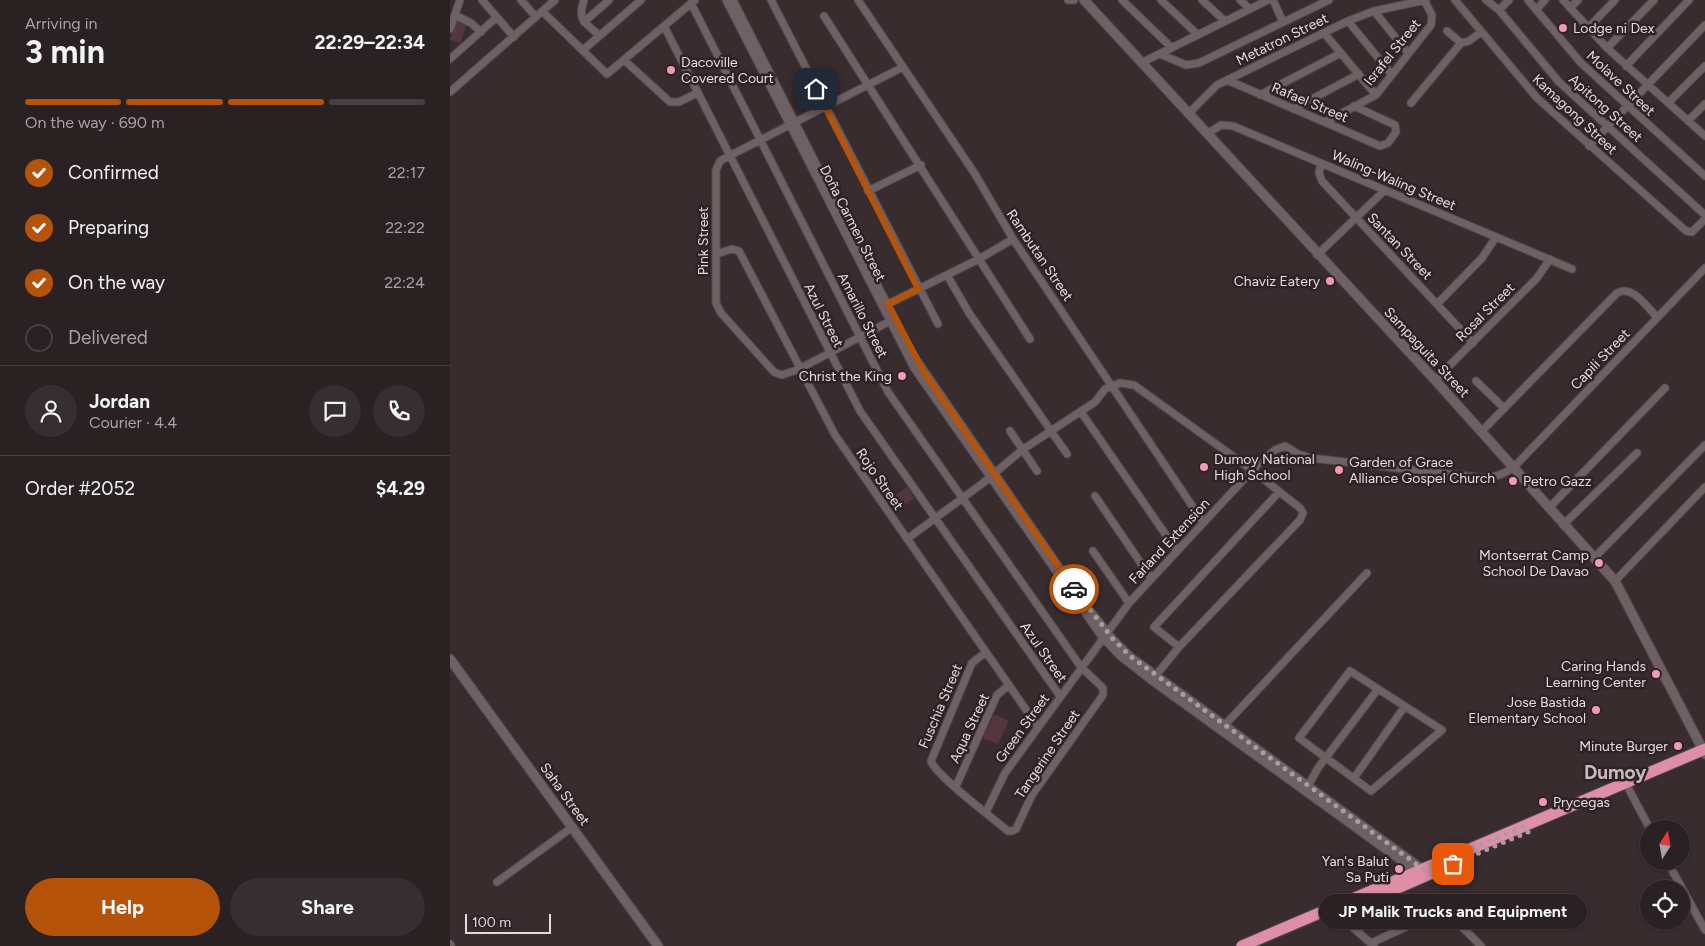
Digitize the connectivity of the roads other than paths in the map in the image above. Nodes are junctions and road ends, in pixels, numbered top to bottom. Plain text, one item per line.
1 (460, 0) edge
2 (482, 0) edge
3 (521, 0) edge
4 (555, 0) edge
5 (584, 0) edge
6 (609, 0) edge
7 (641, 0) edge
8 (726, 0) edge
9 (733, 0) edge
10 (771, 0) edge
11 (858, 0) edge
12 (1068, 0) edge
13 (1074, 0) edge
14 (1085, 0) edge
15 (1161, 0) edge
16 (1202, 0) edge
17 (1240, 0) edge
18 (1268, 0) edge
19 (1273, 0) edge
20 (1329, 0) edge
21 (1455, 0) edge
22 (1486, 0) edge
23 (1509, 0) edge
24 (1528, 0) edge
25 (1545, 0) edge
26 (1563, 0) edge
27 (1578, 0) edge
28 (1615, 0) edge
29 (1654, 0) edge
30 (1689, 0) edge
31 (1127, 1) edge
32 (1426, 1) edge
33 (693, 2) edge
34 (1570, 8) junction
35 (1250, 9) junction
36 (1499, 10) junction
37 (1536, 10) junction
38 (543, 12) junction
39 (1374, 12) junction
40 (455, 16) junction
41 (824, 16) dead end
42 (497, 17) junction
43 (536, 17) junction
44 (1225, 21) junction
45 (1348, 21) junction
46 (584, 22) junction
47 (1283, 22) junction
48 (1705, 25) edge
49 (664, 26) junction
50 (1588, 28) junction
51 (450, 29) edge
52 (1447, 30) dead end
53 (481, 32) junction
54 (1324, 32) junction
55 (1481, 32) junction
56 (1198, 35) junction
57 (599, 36) junction
58 (514, 37) junction
59 (1460, 43) junction
60 (1172, 48) junction
61 (1607, 48) junction
62 (583, 50) junction
63 (1341, 53) junction
64 (1408, 53) junction
65 (1160, 54) junction
66 (450, 59) edge
67 (624, 60) junction
68 (1141, 63) junction
69 (1626, 66) junction
70 (1705, 66) edge
71 (903, 67) junction
72 (1359, 74) junction
73 (1392, 75) junction
74 (1227, 80) junction
75 (1647, 84) junction
76 (870, 85) junction
77 (450, 92) edge
78 (697, 93) junction
79 (1260, 95) junction
80 (1376, 95) junction
81 (1411, 103) dead end
82 (1668, 103) junction
83 (1705, 104) edge
84 (1354, 106) junction
85 (1627, 106) junction
86 (826, 107) junction
87 (1292, 109) junction
88 (1188, 114) junction
89 (1688, 121) junction
90 (1325, 122) junction
91 (791, 123) junction
92 (1608, 127) junction
93 (1207, 134) junction
94 (1705, 136) edge
95 (760, 140) junction
96 (1589, 146) junction
97 (729, 156) junction
98 (1321, 163) junction
99 (921, 165) junction
100 (1705, 176) edge
101 (1385, 190) junction
102 (868, 191) junction
103 (1705, 215) edge
104 (1357, 219) junction
105 (1705, 219) edge
106 (1496, 237) junction
107 (1013, 239) junction
108 (716, 254) junction
109 (1317, 255) junction
110 (979, 259) junction
111 (1550, 259) junction
112 (1572, 268) dead end
113 (1705, 268) edge
114 (947, 275) junction
115 (918, 289) junction
116 (1438, 303) junction
117 (888, 304) junction
118 (1657, 317) junction
119 (892, 320) junction
120 (938, 324) dead end
121 (860, 336) junction
122 (1030, 340) dead end
123 (1473, 343) junction
124 (829, 353) junction
125 (799, 369) junction
126 (1435, 380) junction
127 (1476, 380) dead end
128 (1112, 386) junction
129 (1665, 388) dead end
130 (1504, 408) junction
131 (1081, 412) junction
132 (1010, 430) dead end
133 (1052, 430) junction
134 (1481, 432) junction
135 (1705, 445) edge
136 (1022, 450) junction
137 (1637, 453) dead end
138 (1067, 454) dead end
139 (1514, 467) junction
140 (1252, 470) junction
141 (1037, 471) dead end
142 (991, 475) junction
143 (1705, 487) edge
144 (1279, 492) junction
145 (1095, 496) dead end
146 (963, 497) junction
147 (1549, 508) junction
148 (934, 518) junction
149 (1203, 522) junction
150 (1563, 525) junction
151 (907, 538) junction
152 (1093, 551) dead end
153 (1177, 551) junction
154 (1594, 558) junction
155 (1367, 573) dead end
156 (1151, 578) junction
157 (1615, 581) junction
158 (1129, 603) junction
159 (1105, 634) junction
160 (1179, 647) junction
161 (986, 652) junction
162 (451, 661) edge
163 (1081, 667) junction
164 (1154, 678) junction
165 (1009, 684) junction
166 (1378, 688) junction
167 (1060, 696) junction
168 (1405, 706) junction
169 (1038, 727) junction
170 (1222, 728) junction
171 (1704, 753) edge
172 (1326, 758) junction
173 (1354, 778) junction
174 (956, 786) junction
175 (1304, 787) junction
176 (1627, 787) junction
177 (986, 812) junction
178 (1645, 820) edge
179 (571, 828) dead end
180 (1672, 870) edge
181 (1423, 873) junction
182 (497, 882) dead end
183 (1335, 911) junction
184 (1705, 930) edge
185 (1267, 941) edge
186 (1248, 945) edge
187 (1373, 945) edge
188 (658, 946) edge
189 (1481, 946) edge

1 - 40 street
2 - 42 street
3 - 43 street
4 - 38 street
5 - 46 street
6 - 46 street
7 - 57 street
8 - 91 street, Doña Carmen Street
9 - 91 street, Doña Carmen Street
10 - 86 street
11 - 71 street, Rambutan Street
12 - 13 street
14 - 68 street, Sampaguita Street
15 - 56 street
16 - 44 street
17 - 35 street
18 - 35 street
19 - 47 street
20 - 47 street
21 - 55 street, Kamagong Street
22 - 36 street, Apitong Street
23 - 36 street
24 - 37 street, Molave Street
25 - 37 street
26 - 34 street
27 - 34 street
28 - 50 street
29 - 61 street
30 - 69 street
31 - 60 street
32 - 39 street, Metatron Street
32 - 64 street, Israfel Street
33 - 49 street
33 - 95 street, Amarillo Street
34 - 50 street
35 - 44 street
36 - 92 street, Apitong Street
37 - 85 street, Molave Street
38 - 43 street
38 - 62 street
39 - 45 street, Metatron Street
39 - 64 street
40 - 51 street
40 - 53 street
41 - 76 street
42 - 53 street
42 - 58 street
43 - 58 street
44 - 56 street
45 - 54 street, Metatron Street
45 - 73 street
46 - 57 street
47 - 65 street
48 - 75 street
49 - 67 street
49 - 78 street, Azul Street
50 - 61 street
52 - 59 street
53 - 66 street
54 - 63 street
54 - 74 street, Metatron Street
55 - 59 street
55 - 96 street, Kamagong Street
56 - 60 street
57 - 62 street
58 - 77 street
59 - 81 street
60 - 65 street
61 - 69 street
62 - 67 street
63 - 72 street
63 - 79 street
64 - 73 street, Israfel Street
65 - 68 street
67 - 78 street
68 - 88 street, Sampaguita Street
69 - 75 street
70 - 82 street
71 - 76 street, Pink Street
71 - 107 street, Rambutan Street
72 - 80 street
72 - 87 street
73 - 80 street, Israfel Street
74 - 79 street, Rafael Street
74 - 88 street, Metatron Street
75 - 82 street
75 - 85 street
76 - 86 street, Pink Street
76 - 99 street
78 - 97 street, Azul Street
79 - 87 street, Rafael Street
80 - 84 street, Israfel Street
82 - 89 street
83 - 89 street
84 - 90 street, Israfel Street
84 - 90 street, Rafael Street
85 - 92 street
85 - 100 street, Molave Street
86 - 91 street, Pink Street
86 - 102 street
87 - 90 street, Rafael Street
88 - 93 street, Sampaguita Street
89 - 94 street
91 - 95 street, Pink Street
91 - 117 street, Doña Carmen Street
91 - 119 street, Doña Carmen Street
92 - 96 street
92 - 103 street, Apitong Street
93 - 98 street, Waling-Waling Street
93 - 109 street, Sampaguita Street
95 - 97 street, Pink Street
95 - 121 street, Amarillo Street
96 - 105 street, Kamagong Street
97 - 108 street, Pink Street
97 - 124 street, Azul Street
98 - 101 street, Waling-Waling Street
98 - 104 street, Santan Street
99 - 102 street
99 - 110 street
101 - 104 street
101 - 106 street, Waling-Waling Street
102 - 115 street
104 - 109 street
104 - 116 street, Santan Street
106 - 111 street, Waling-Waling Street
106 - 116 street
107 - 110 street
107 - 128 street, Rambutan Street
108 - 125 street, Rojo Street
108 - 125 street, Pink Street
109 - 126 street, Sampaguita Street
110 - 114 street
110 - 122 street
111 - 112 street, Waling-Waling Street
111 - 123 street, Rosal Street
113 - 118 street, Capili Street
114 - 115 street
114 - 133 street
115 - 117 street
115 - 120 street
116 - 123 street, Santan Street
117 - 119 street, Doña Carmen Street
118 - 130 street
118 - 139 street, Capili Street
119 - 121 street
119 - 142 street, Doña Carmen Street
121 - 124 street
121 - 146 street, Amarillo Street
123 - 126 street, Rosal Street
124 - 125 street
124 - 148 street, Azul Street
125 - 151 street, Rojo Street
126 - 134 street, Sampaguita Street
127 - 130 street
128 - 131 street
128 - 140 street
128 - 149 street, Rambutan Street
129 - 147 street
130 - 134 street
131 - 133 street
131 - 153 street
132 - 136 street
133 - 136 street
133 - 138 street
134 - 139 street, Sampaguita Street
135 - 154 street
136 - 141 street
136 - 142 street
137 - 150 street
139 - 140 street, Farland Extension
139 - 147 street, Sampaguita Street
140 - 144 street
140 - 149 street, Farland Extension
142 - 146 street
142 - 159 street, Doña Carmen Street
143 - 157 street
144 - 160 street
144 - 160 street
145 - 156 street
146 - 148 street
146 - 163 street, Amarillo Street
147 - 150 street, Sampaguita Street
148 - 151 street
148 - 167 street, Azul Street
149 - 153 street, Farland Extension
150 - 154 street, Sampaguita Street
151 - 161 street, Rojo Street
152 - 158 street
153 - 156 street, Farland Extension
154 - 157 street, Sampaguita Street
155 - 170 street
156 - 158 street, Farland Extension
157 - 171 street, Sampaguita Street
158 - 159 street, Farland Extension
159 - 163 street, Green Street
159 - 164 street, Doña Carmen Street
160 - 164 street
161 - 165 street, Rojo Street
161 - 174 street, Fuschia Street
162 - 188 street, Saha Street
163 - 167 street, Green Street
163 - 177 street, Tangerine Street
164 - 170 street, Doña Carmen Street
165 - 169 street, Rojo Street
165 - 174 street, Aqua Street
166 - 168 street
166 - 172 street
166 - 172 street
167 - 169 street, Green Street
168 - 173 street
168 - 173 street
169 - 177 street, Green Street
170 - 175 street, Doña Carmen Street
171 - 176 highway
172 - 173 street
172 - 175 street
174 - 177 street, Fuschia Street
175 - 181 street, Doña Carmen Street
176 - 178 street
176 - 181 highway
179 - 182 street
180 - 184 street
181 - 183 highway
183 - 185 highway
183 - 187 street
185 - 186 highway
187 - 189 street

